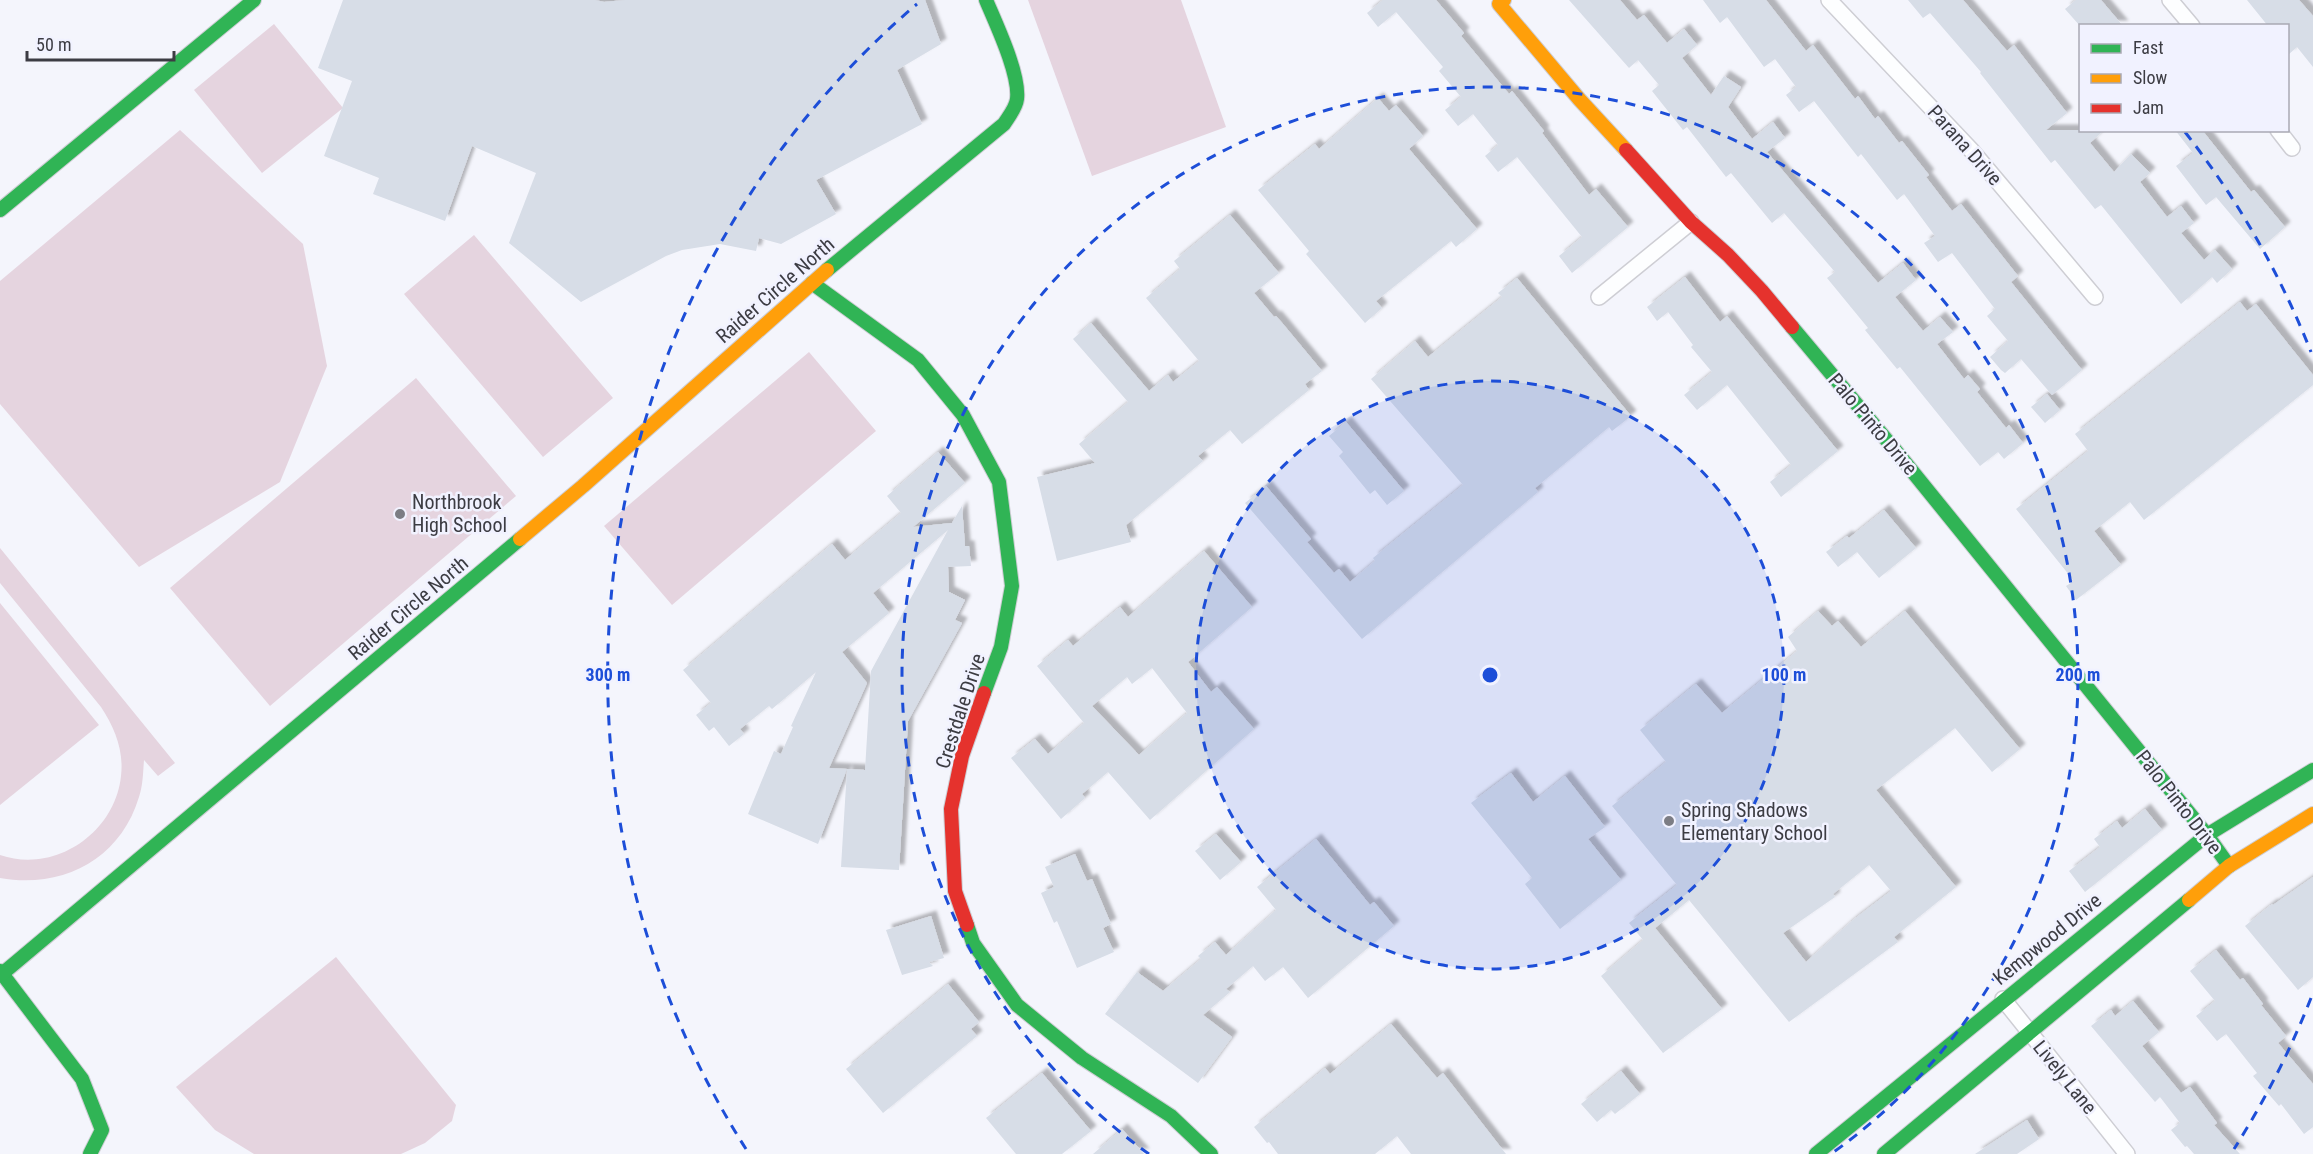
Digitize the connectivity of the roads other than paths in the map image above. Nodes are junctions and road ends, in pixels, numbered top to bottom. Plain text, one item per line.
1 (254, 0) edge
2 (987, 0) edge
3 (1829, 0) edge
4 (2170, 0) edge
5 (1500, 1) edge
6 (2190, 24) edge
7 (2280, 132) edge
8 (2292, 148) dead end
9 (0, 210) edge
10 (1691, 222) junction
11 (812, 283) junction
12 (1599, 297) dead end
13 (2095, 297) dead end
14 (2313, 770) edge
15 (2313, 814) edge
16 (2207, 835) junction
17 (2229, 866) junction
18 (1, 973) edge
19 (2003, 999) junction
20 (2029, 1032) junction
21 (1820, 1153) edge
22 (90, 1154) edge
23 (1211, 1154) edge
24 (1884, 1154) edge
25 (2127, 1154) edge

1 - 9 street
2 - 11 street, Raider Circle North
3 - 13 street, Parana Drive
4 - 6 street
5 - 10 street, Palo Pinto Drive
7 - 8 street
10 - 12 street
10 - 16 street, Palo Pinto Drive
11 - 18 street, Raider Circle North
11 - 23 street, Crestdale Drive
14 - 16 street, Kempwood Drive
15 - 17 street
16 - 17 street, Palo Pinto Drive
16 - 19 street, Kempwood Drive
17 - 20 street
18 - 22 street, Raider Circle North
19 - 20 street, Lively Lane
19 - 21 street, Kempwood Drive
20 - 24 street
20 - 25 street, Lively Lane

